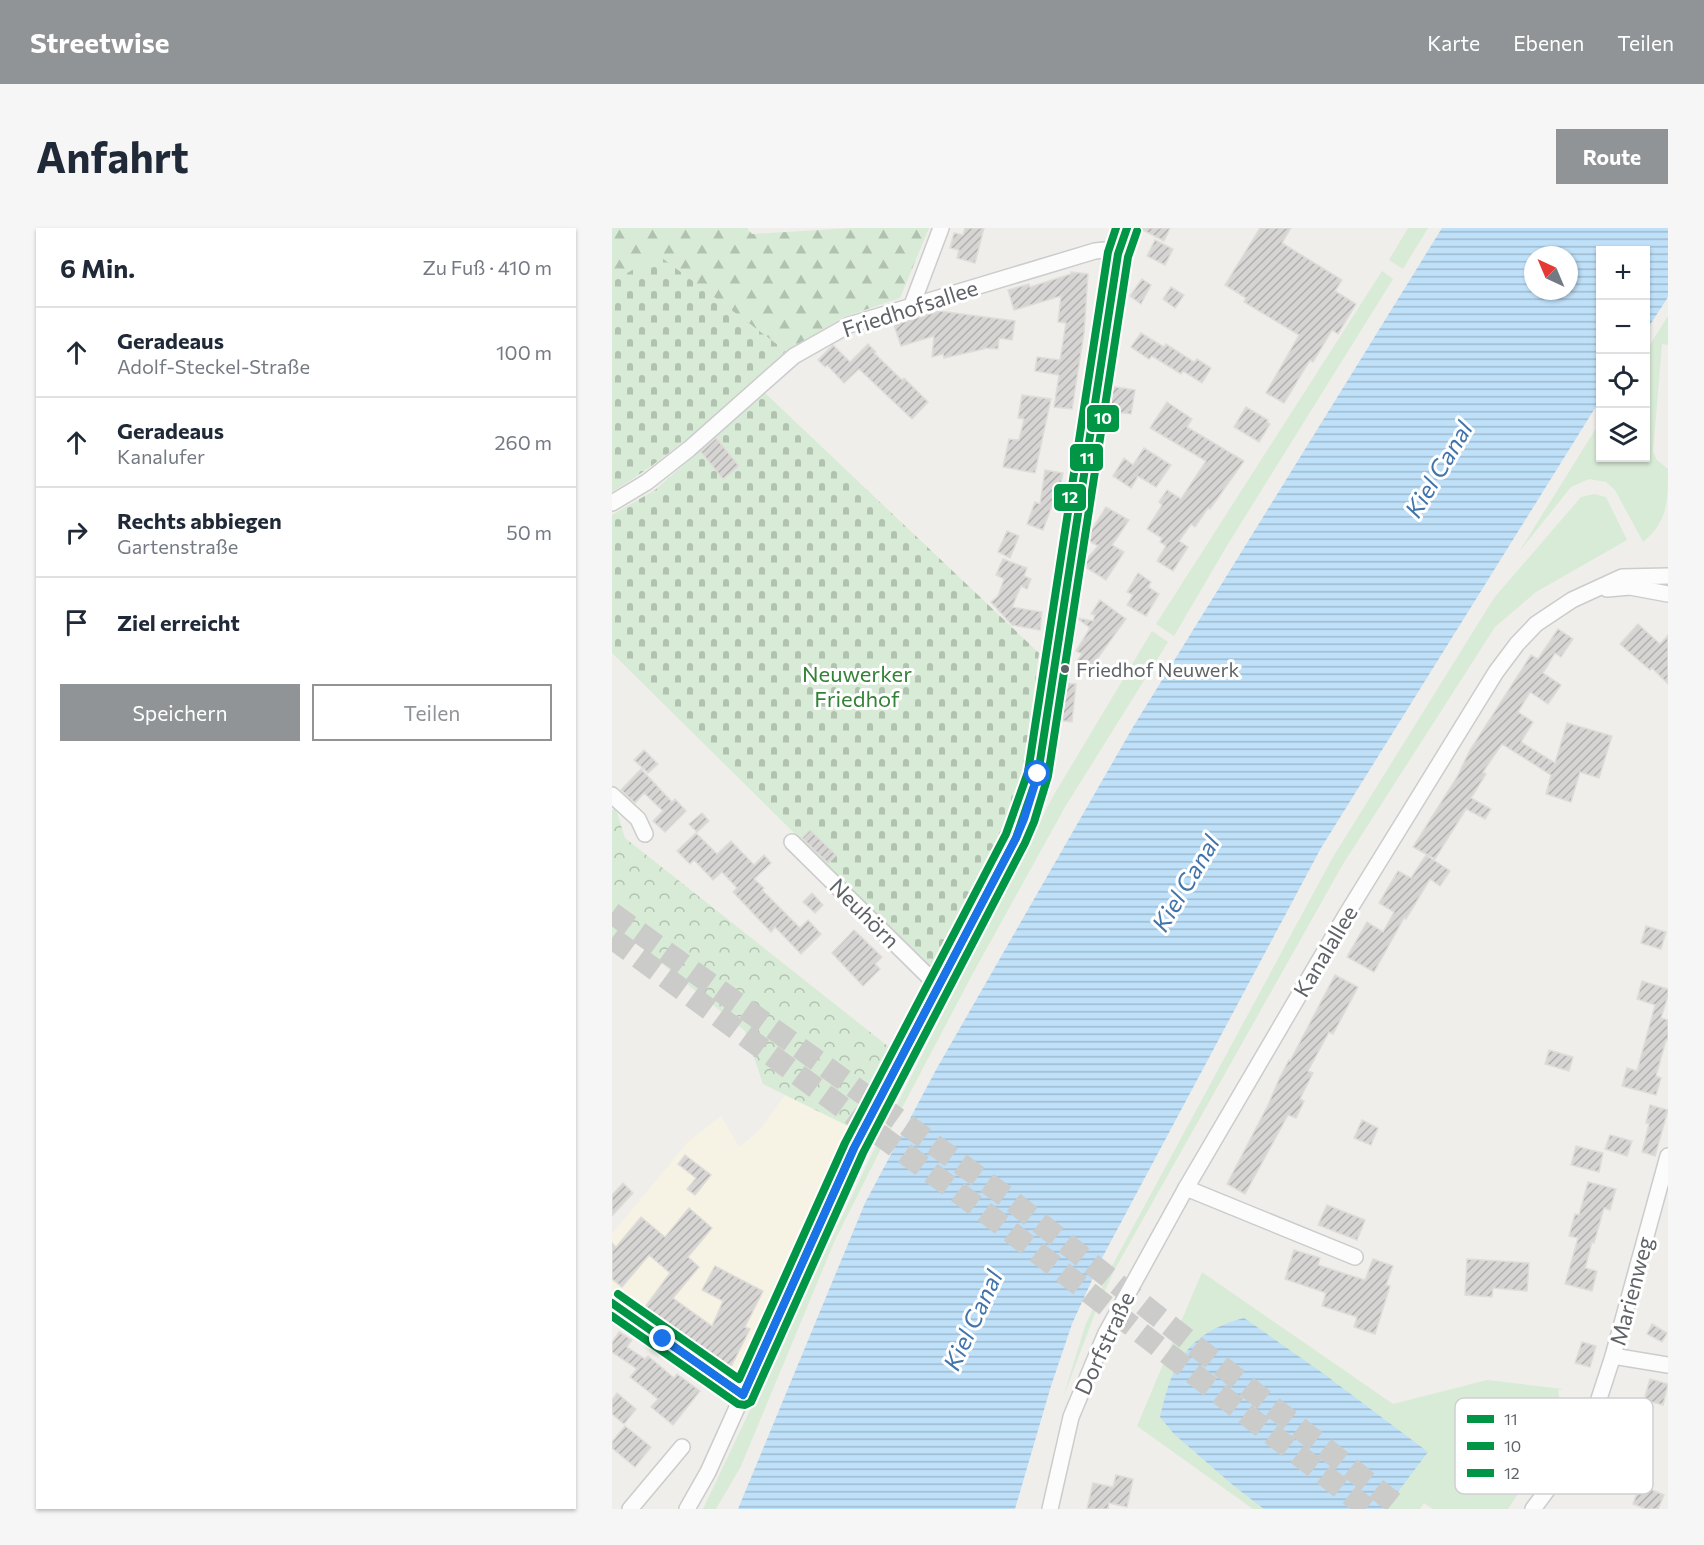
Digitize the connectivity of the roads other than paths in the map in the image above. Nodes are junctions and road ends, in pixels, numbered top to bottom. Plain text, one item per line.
1 (941, 228) edge
2 (1127, 228) edge
3 (1118, 254) junction
4 (912, 305) junction
5 (612, 503) edge
6 (1668, 576) edge
7 (1595, 591) junction
8 (1668, 594) edge
9 (612, 795) edge
10 (645, 834) dead end
11 (792, 842) dead end
12 (937, 985) junction
13 (1668, 1155) edge
14 (1186, 1188) junction
15 (1355, 1257) dead end
16 (612, 1303) edge
17 (1613, 1356) junction
18 (1668, 1365) edge
19 (743, 1395) junction
20 (1599, 1398) edge
21 (682, 1447) dead end
22 (1546, 1494) edge
23 (1536, 1508) edge
24 (630, 1509) edge
25 (687, 1509) edge
26 (1050, 1509) edge

1 - 4 street
2 - 3 street
3 - 4 street, Friedhofsallee
3 - 12 street
4 - 5 street, Friedhofsallee
6 - 7 street, Kanalallee
7 - 8 street, Kanalallee
7 - 14 street, Kanalallee
9 - 10 street
11 - 12 street, Neuhörn
12 - 19 street
13 - 17 street, Marienweg
14 - 15 street
14 - 26 street, Dorfstraße
16 - 19 street
17 - 18 street
17 - 20 street, Marienweg
19 - 25 street
21 - 24 street
22 - 23 street, Marienweg

